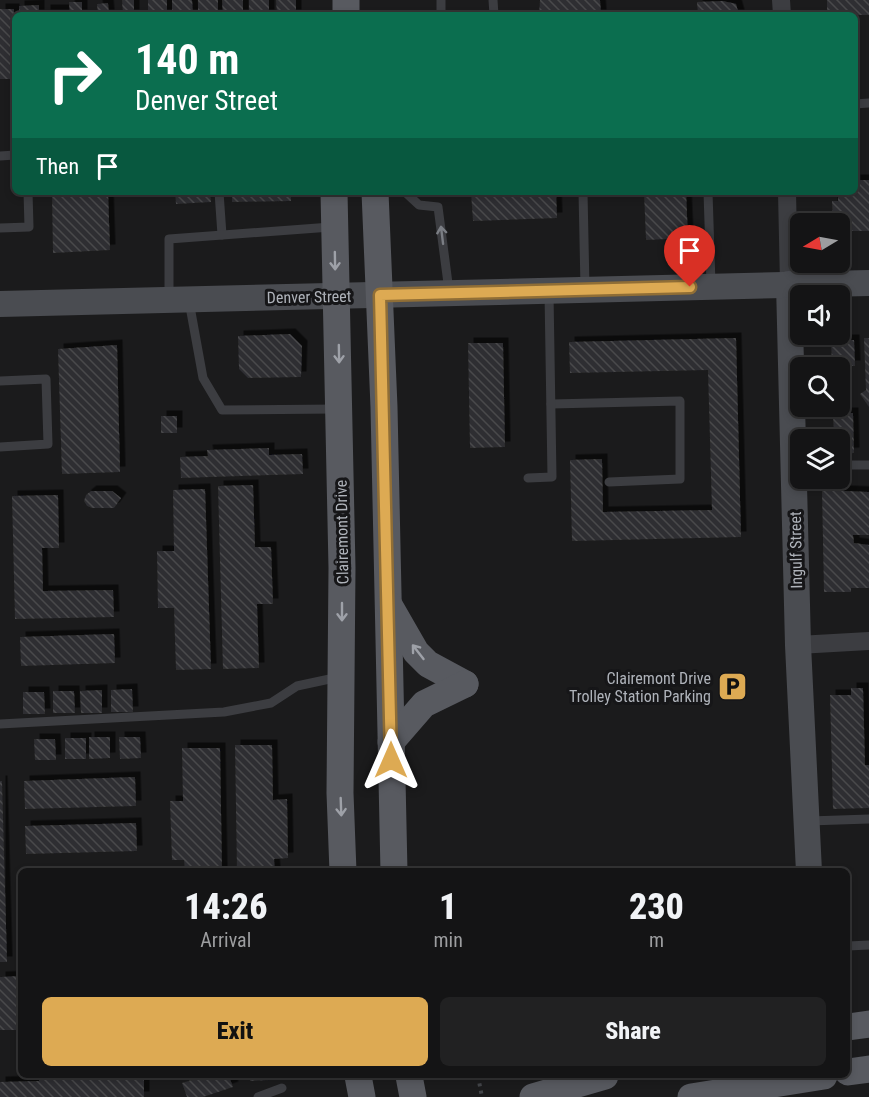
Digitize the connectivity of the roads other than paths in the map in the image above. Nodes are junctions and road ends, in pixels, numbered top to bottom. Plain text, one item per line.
1 (28, 195) edge
2 (219, 195) edge
3 (334, 195) edge
4 (375, 195) edge
5 (408, 195) edge
6 (584, 195) edge
7 (708, 195) edge
8 (787, 195) edge
9 (334, 227) junction
10 (0, 228) edge
11 (222, 235) junction
12 (869, 283) edge
13 (789, 284) junction
14 (711, 286) junction
15 (585, 290) junction
16 (549, 291) junction
17 (449, 293) junction
18 (380, 295) junction
19 (336, 296) junction
20 (179, 299) junction
21 (0, 304) edge
22 (0, 381) edge
23 (550, 404) junction
24 (340, 409) junction
25 (795, 429) edge
26 (0, 447) edge
27 (850, 465) edge
28 (869, 465) edge
29 (528, 478) dead end
30 (609, 482) dead end
31 (797, 489) edge
32 (388, 603) junction
33 (869, 641) edge
34 (798, 645) junction
35 (342, 677) junction
36 (0, 724) edge
37 (391, 742) junction
38 (869, 819) edge
39 (807, 821) junction
40 (343, 868) edge
41 (394, 868) edge
42 (809, 868) edge
43 (869, 945) edge
44 (850, 946) edge
45 (869, 1024) edge
46 (850, 1028) edge
47 (869, 1069) edge
48 (850, 1072) edge
49 (409, 1078) edge
50 (598, 1078) edge
51 (808, 1078) edge
52 (282, 1088) dead end
53 (258, 1097) edge
54 (413, 1097) edge
55 (533, 1097) edge
56 (692, 1097) edge

1 - 10 lane
2 - 11 lane
3 - 9 main road, Clairemont Drive
4 - 18 main road
17 -> 5 lane
6 - 15 lane
7 - 14 lane
8 - 13 street, Ingulf Street
9 - 11 lane
9 -> 19 main road, Clairemont Drive
11 - 20 lane
12 - 13 main road, Denver Street
13 - 14 main road, Denver Street
13 - 25 main road, Ingulf Street
14 - 15 main road, Denver Street
15 - 16 main road, Denver Street
16 - 17 main road, Denver Street
16 - 23 lane
17 - 18 main road, Denver Street
18 - 19 main road, Denver Street
18 - 32 main road
19 - 20 main road, Denver Street
19 -> 24 main road, Clairemont Drive
20 - 21 main road, Denver Street
20 - 24 lane
22 - 26 lane
23 - 29 lane
23 - 30 lane
24 -> 35 main road, Clairemont Drive
27 - 28 lane
31 - 34 main road, Ingulf Street
32 - 37 main road
37 -> 32 main road
33 - 34 street
34 - 39 main road, Ingulf Street
35 - 36 lane
35 -> 40 main road, Clairemont Drive
37 - 41 main road
38 - 39 lane
39 - 42 main road, Ingulf Street
43 - 44 lane
45 - 46 main road
47 - 48 main road
49 - 54 main road
50 - 55 main road
51 - 56 main road
52 - 53 lane

